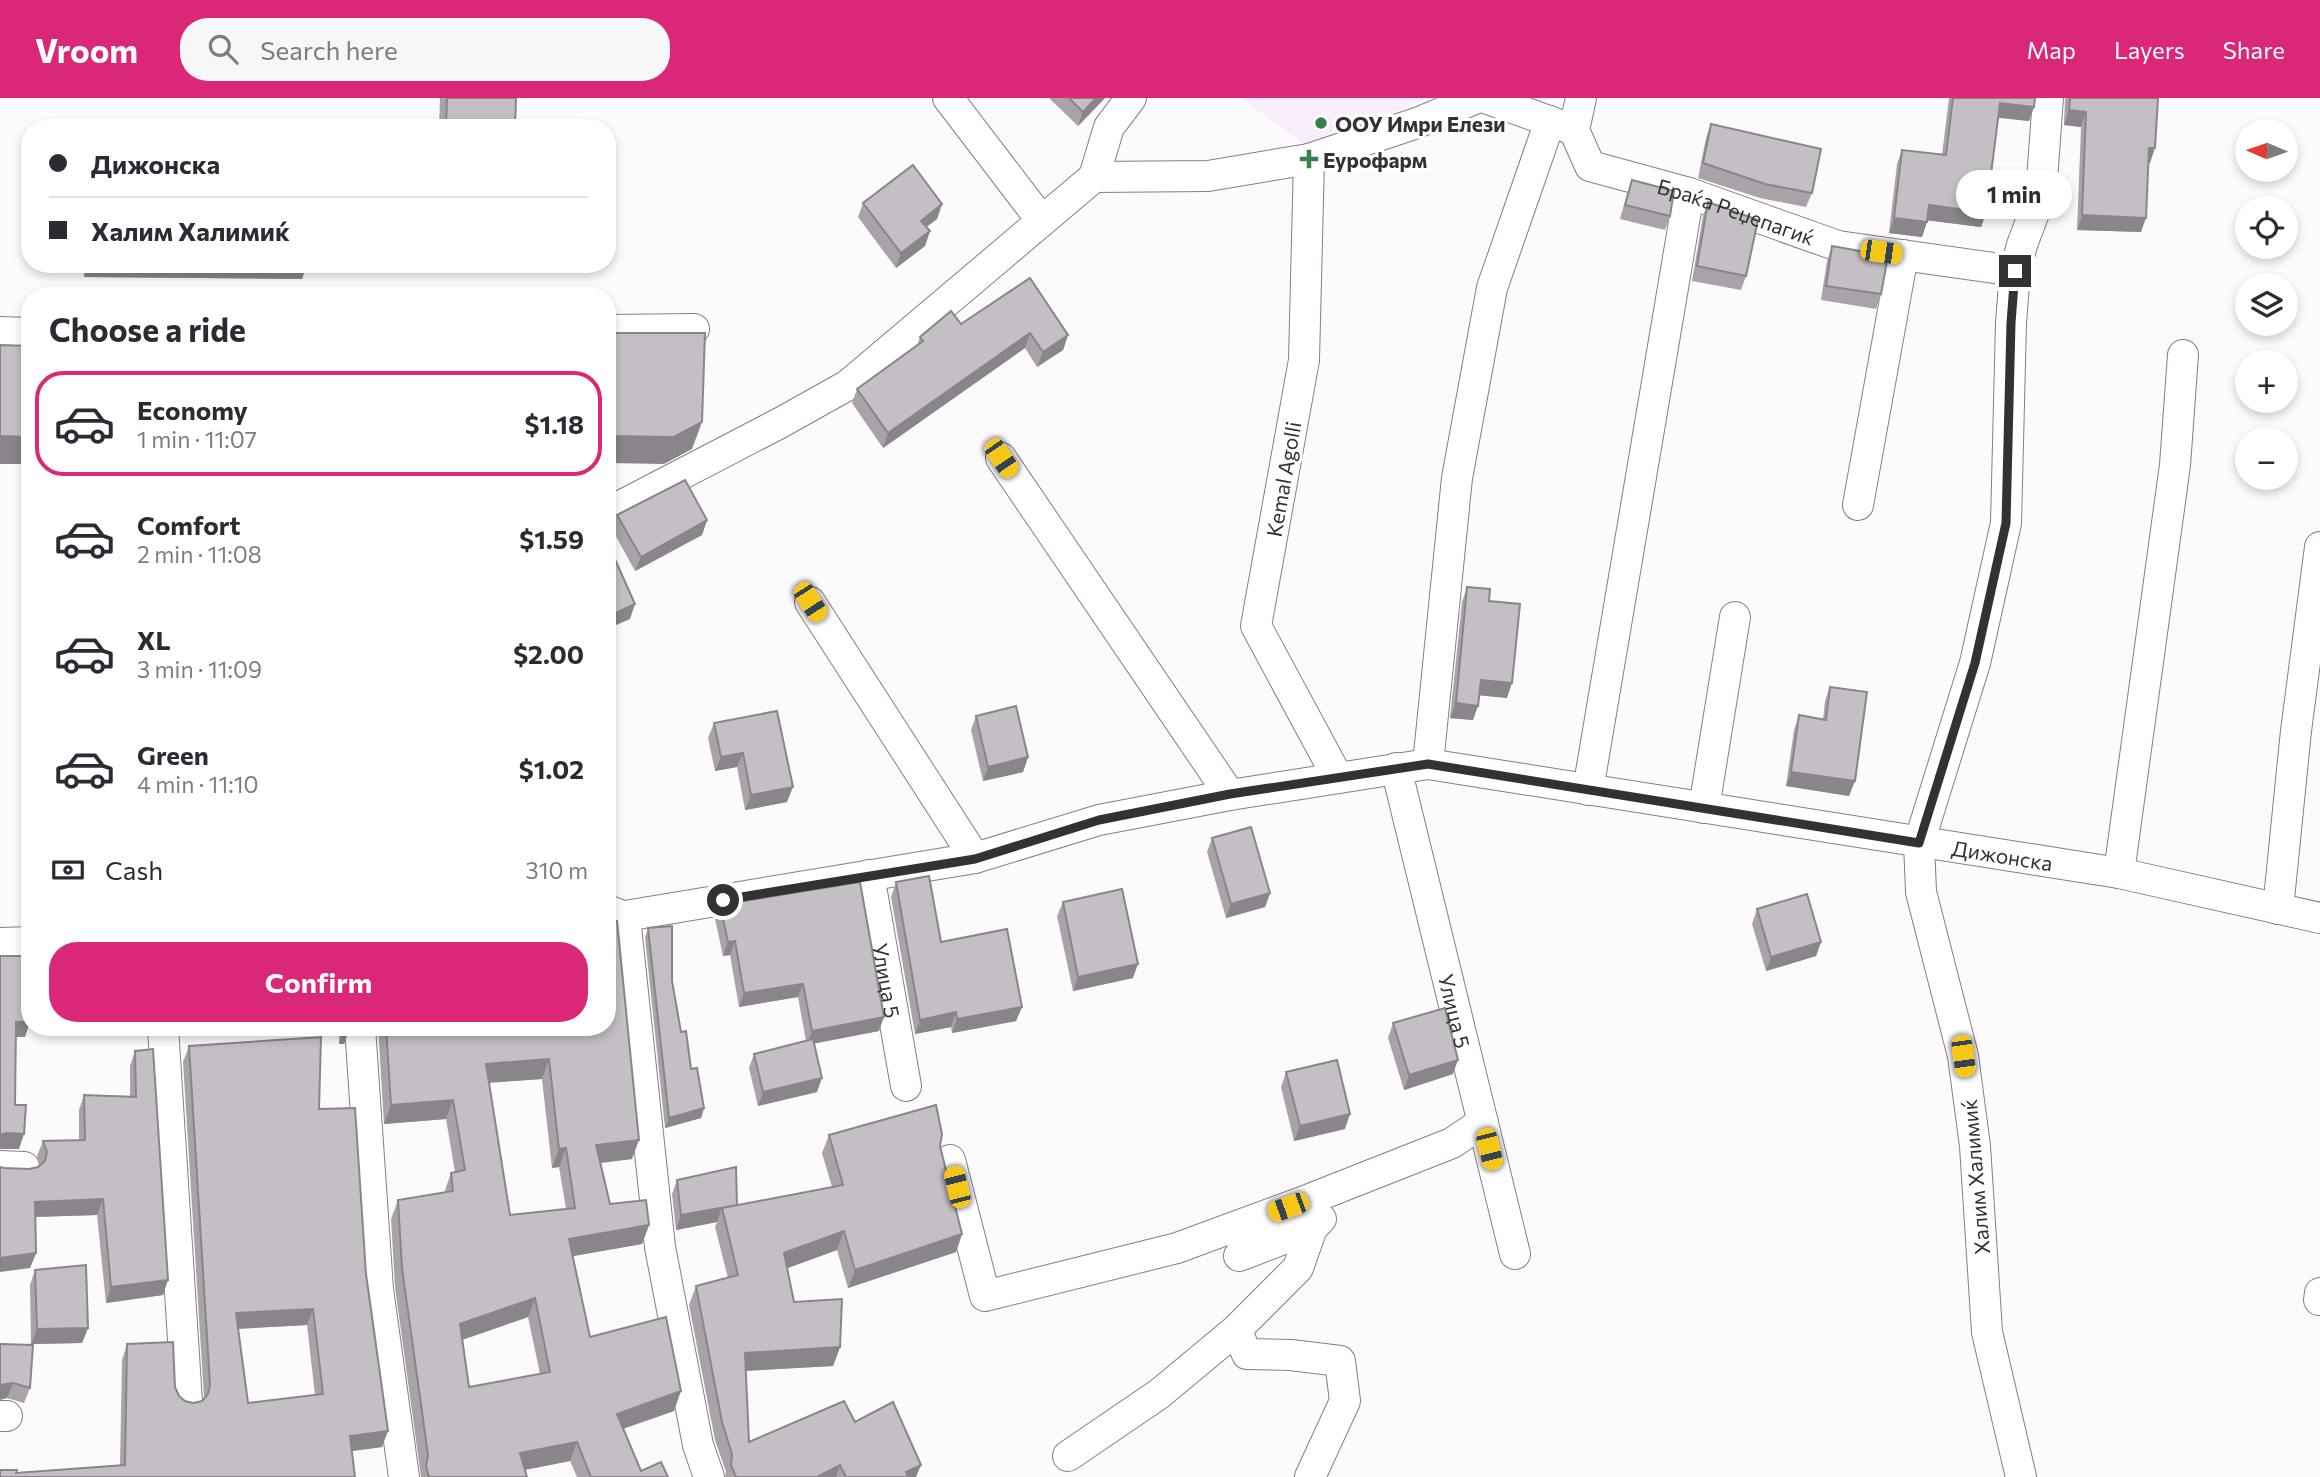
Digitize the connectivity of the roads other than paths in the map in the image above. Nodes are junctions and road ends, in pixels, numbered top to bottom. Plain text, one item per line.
1 (948, 98) edge
2 (1131, 98) edge
3 (1477, 98) edge
4 (1485, 98) edge
5 (1581, 98) edge
6 (2048, 98) edge
7 (1562, 126) junction
8 (1309, 159) junction
9 (1094, 177) junction
10 (1689, 193) junction
11 (1042, 221) junction
12 (1903, 255) junction
13 (2015, 271) junction
14 (694, 329) dead end
15 (616, 330) edge
16 (0, 332) edge
17 (21, 333) edge
18 (2183, 355) dead end
19 (1001, 458) dead end
20 (1858, 505) dead end
21 (616, 508) edge
22 (2320, 547) edge
23 (810, 602) dead end
24 (1735, 617) dead end
25 (1428, 764) junction
26 (1396, 768) junction
27 (1338, 778) junction
28 (1588, 790) junction
29 (1230, 794) junction
30 (1704, 808) junction
31 (1919, 843) junction
32 (975, 859) junction
33 (2119, 873) junction
34 (869, 874) junction
35 (2278, 909) junction
36 (616, 915) edge
37 (2320, 918) edge
38 (616, 936) edge
39 (21, 942) edge
40 (0, 943) edge
41 (164, 1036) edge
42 (361, 1036) edge
43 (906, 1086) dead end
44 (1483, 1122) junction
45 (950, 1160) dead end
46 (1363, 1178) junction
47 (1312, 1228) junction
48 (1515, 1254) dead end
49 (1240, 1256) dead end
50 (1236, 1330) junction
51 (187, 1402) edge
52 (1068, 1456) dead end
53 (404, 1477) edge
54 (709, 1477) edge
55 (1310, 1477) edge
56 (2021, 1477) edge

1 - 11 street
2 - 9 street
3 - 8 street
4 - 7 street
5 - 7 street
6 - 13 street, Халим Халимиќ
7 - 10 street, Браќа Реџепагиќ
7 - 25 street
8 - 9 street
8 - 27 street, Kemal Agolli
9 - 11 street
10 - 12 street, Браќа Реџепагиќ
10 - 28 street
11 - 21 street
12 - 13 street, Браќа Реџепагиќ
12 - 20 street
13 - 31 street, Халим Халимиќ
14 - 15 street
16 - 17 street
18 - 33 street
19 - 29 street
22 - 35 street
23 - 32 street
24 - 30 street
25 - 26 street, Дижонска
25 - 28 street, Дижонска
26 - 27 street, Дижонска
26 - 44 street, Улица 5
27 - 29 street, Дижонска
28 - 30 street, Дижонска
29 - 32 street, Дижонска
30 - 31 street, Дижонска
31 - 33 street, Дижонска
31 - 56 street, Халим Халимиќ
32 - 34 street, Дижонска
33 - 35 street, Дижонска
34 - 36 street, Дижонска
34 - 43 street, Улица 5
35 - 37 street, Дижонска
38 - 54 street
39 - 40 street
41 - 51 street
42 - 53 street
44 - 46 street
44 - 48 street, Улица 5
45 - 46 street
46 - 47 street
47 - 49 street
47 - 50 street
50 - 52 street
50 - 55 street

